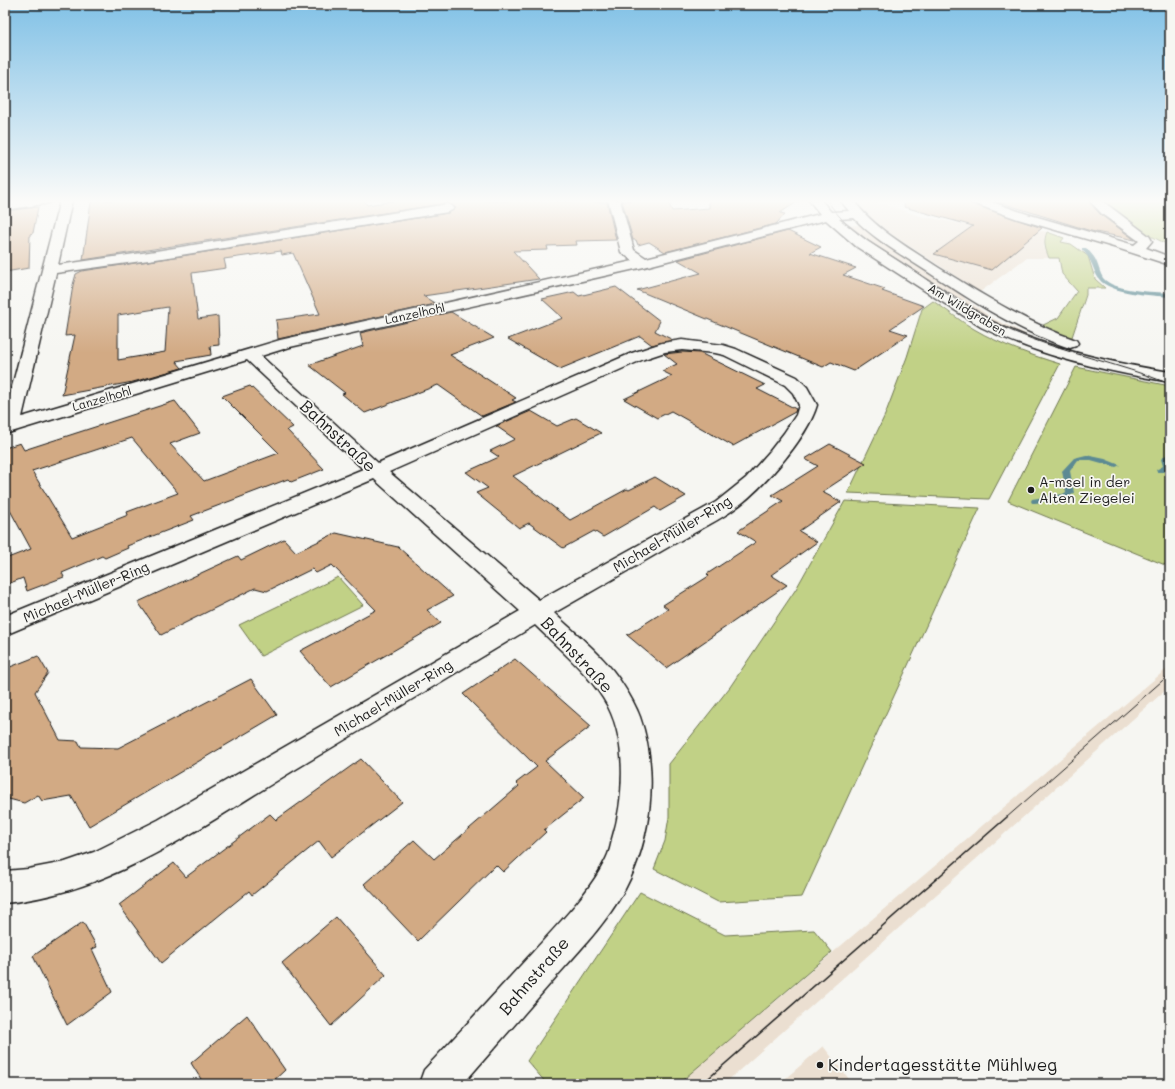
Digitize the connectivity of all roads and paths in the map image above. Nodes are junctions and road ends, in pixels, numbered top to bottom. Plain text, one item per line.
1 (54, 251) edge
2 (183, 251) edge
3 (628, 251) edge
4 (695, 251) edge
5 (873, 251) edge
6 (903, 251) edge
7 (1142, 251) edge
8 (1170, 260) edge
9 (644, 264) junction
10 (50, 270) junction
11 (250, 354) junction
12 (1170, 365) edge
13 (1170, 377) edge
14 (8, 427) edge
15 (376, 471) junction
16 (537, 612) junction
17 (5, 626) edge
18 (5, 887) edge
19 (438, 1084) edge

1 - 10 street
2 - 10 street
3 - 9 street
4 - 9 street, Lanzelhohl
5 - 13 street, Am Wildgraben
6 - 12 street, Am Wildgraben
7 - 8 street
9 - 11 street, Lanzelhohl
10 - 14 street
11 - 14 street, Lanzelhohl
11 - 15 street, Bahnstraße
15 - 16 street, Bahnstraße
15 - 16 street, Michael-Müller-Ring
15 - 17 street, Michael-Müller-Ring
16 - 18 street, Michael-Müller-Ring
16 - 19 street, Bahnstraße

